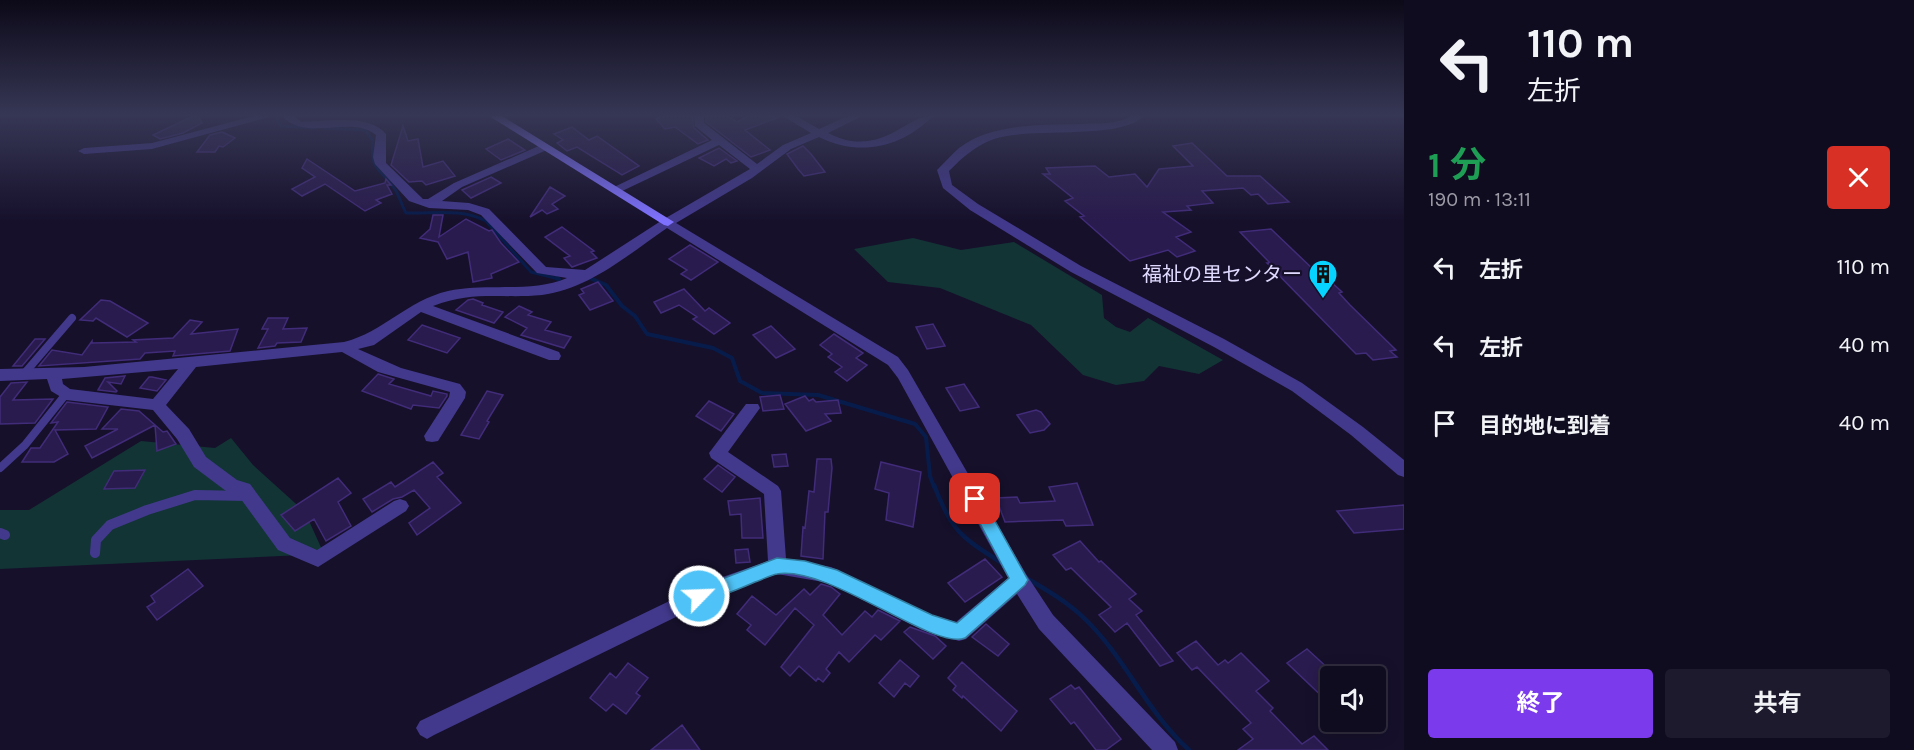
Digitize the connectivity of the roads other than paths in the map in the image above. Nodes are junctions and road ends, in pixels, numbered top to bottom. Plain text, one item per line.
1 (380, 151) edge
2 (536, 151) edge
3 (552, 151) edge
4 (697, 151) edge
5 (734, 151) edge
6 (782, 151) edge
7 (963, 151) edge
8 (757, 169) junction
9 (616, 190) junction
10 (429, 204) junction
11 (668, 222) junction
12 (589, 274) junction
13 (419, 306) junction
14 (72, 318) dead end
15 (344, 347) junction
16 (554, 356) dead end
17 (191, 363) junction
18 (0, 375) edge
19 (23, 375) junction
20 (53, 375) junction
21 (66, 394) junction
22 (157, 405) junction
23 (752, 408) dead end
24 (432, 435) dead end
25 (0, 468) edge
26 (1404, 470) edge
27 (249, 496) junction
28 (400, 506) dead end
29 (95, 553) dead end
30 (777, 566) junction
31 (1016, 573) junction
32 (427, 728) dead end
33 (1167, 750) edge

1 - 10 street
2 - 10 street
3 - 9 street
4 - 9 street
5 - 8 street
6 - 8 street
7 - 26 street
8 - 11 street
9 - 11 street
10 - 12 street
11 - 12 street
11 - 31 street
12 - 13 street
13 - 15 street
13 - 16 street
14 - 19 lane
15 - 17 street
15 - 24 street
17 - 20 street
17 - 22 street
18 - 19 street
19 - 20 street
20 - 21 street
21 - 22 street
21 - 25 lane
22 - 27 street
23 - 30 street
27 - 28 street
27 - 29 lane
30 - 31 street
30 - 32 street
31 - 33 street

